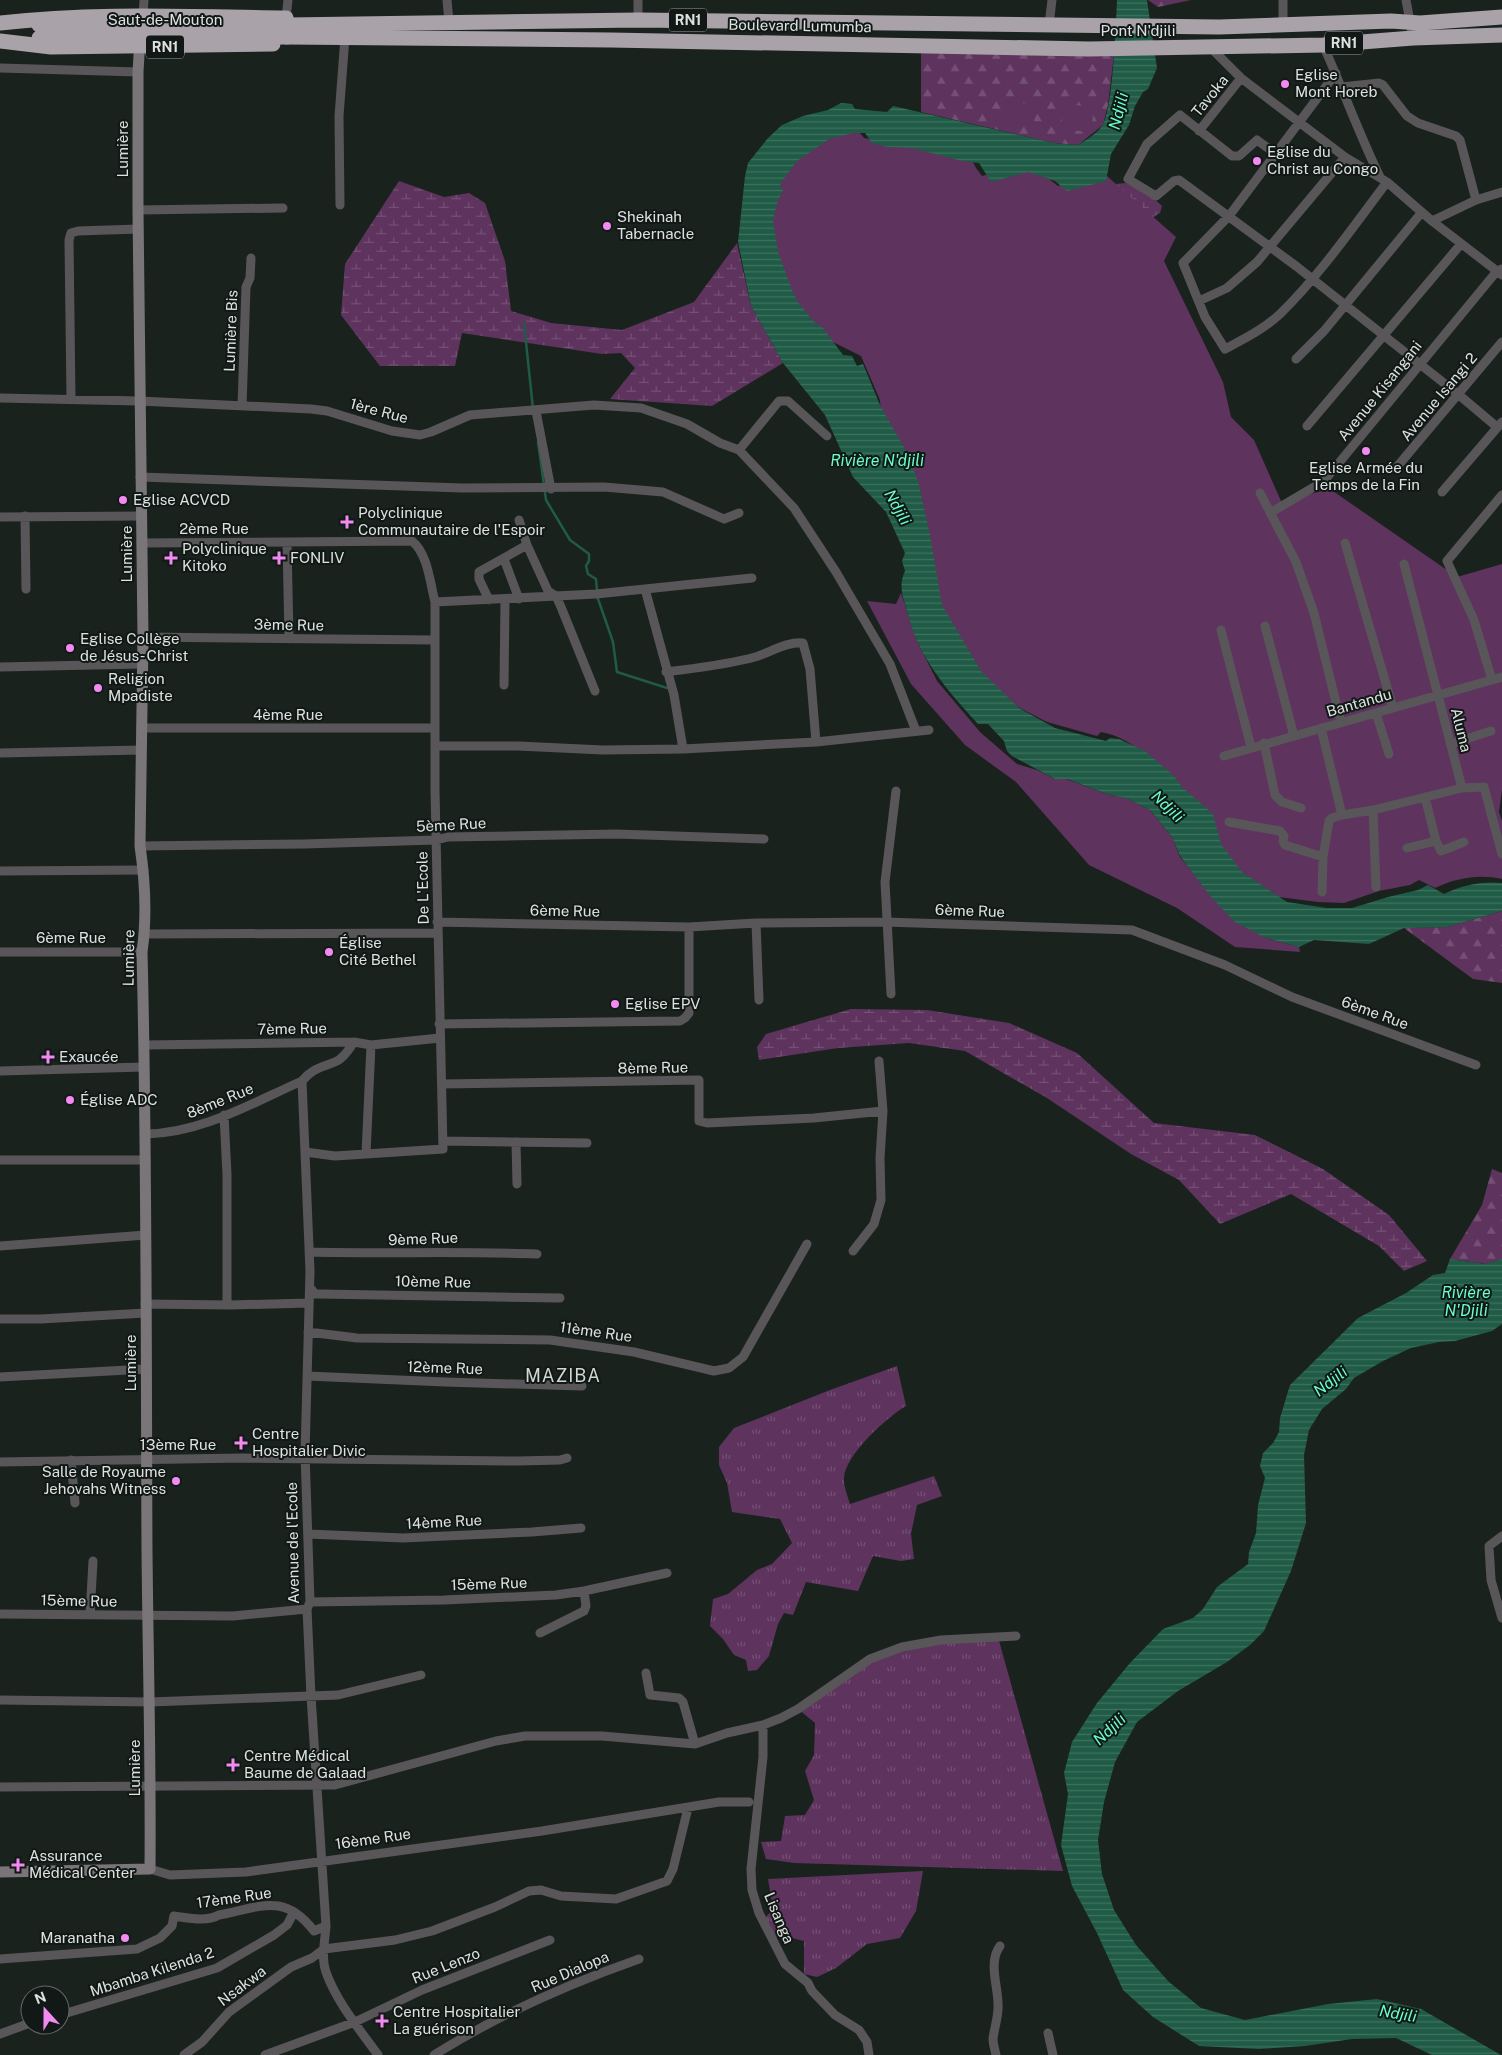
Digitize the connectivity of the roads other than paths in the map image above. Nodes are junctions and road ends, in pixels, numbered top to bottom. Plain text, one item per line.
1 (144, 0) edge
2 (288, 0) edge
3 (447, 0) edge
4 (638, 0) edge
5 (1052, 0) edge
6 (1283, 0) edge
7 (1406, 0) edge
8 (143, 16) junction
9 (1502, 17) edge
10 (638, 20) junction
11 (449, 22) junction
12 (1409, 22) junction
13 (0, 24) edge
14 (1049, 25) junction
15 (1283, 25) junction
16 (1088, 26) joint
17 (287, 27) junction
18 (39, 31) junction
19 (1502, 35) edge
20 (337, 37) junction
21 (1413, 38) junction
22 (0, 39) edge
23 (1323, 45) junction
24 (1209, 46) junction
25 (138, 47) junction
26 (1089, 49) joint
27 (0, 68) edge
28 (138, 72) junction
29 (1336, 73) junction
30 (1241, 78) junction
31 (1342, 87) junction
32 (1300, 123) junction
33 (1199, 130) junction
34 (1276, 154) junction
35 (1345, 156) junction
36 (1383, 180) junction
37 (1502, 192) edge
38 (1476, 200) junction
39 (340, 205) dead end
40 (282, 208) dead end
41 (138, 210) junction
42 (1422, 212) junction
43 (1229, 216) junction
44 (1432, 221) junction
45 (138, 230) junction
46 (1461, 244) junction
47 (1270, 247) junction
48 (251, 258) dead end
49 (1500, 272) edge
50 (1312, 278) junction
51 (1199, 301) junction
52 (1345, 306) junction
53 (1384, 335) junction
54 (1502, 342) edge
55 (1296, 360) dead end
56 (1420, 364) junction
57 (1459, 394) junction
58 (0, 398) edge
59 (71, 399) junction
60 (139, 401) junction
61 (242, 406) junction
62 (534, 411) junction
63 (1500, 424) edge
64 (1307, 426) dead end
65 (827, 436) dead end
66 (739, 450) junction
67 (1396, 468) dead end
68 (140, 477) junction
69 (551, 489) junction
70 (1442, 492) dead end
71 (1260, 493) dead end
72 (1502, 495) edge
73 (740, 513) dead end
74 (1270, 513) junction
75 (25, 516) junction
76 (142, 516) junction
77 (0, 517) edge
78 (519, 520) dead end
79 (412, 541) joint
80 (287, 542) junction
81 (141, 543) junction
82 (1345, 543) dead end
83 (527, 545) junction
84 (504, 559) junction
85 (1404, 564) dead end
86 (752, 578) dead end
87 (26, 589) dead end
88 (645, 589) junction
89 (556, 596) junction
90 (519, 599) junction
91 (489, 600) junction
92 (504, 600) junction
93 (434, 602) junction
94 (1265, 626) dead end
95 (1221, 630) dead end
96 (143, 637) junction
97 (290, 639) junction
98 (434, 640) junction
99 (141, 664) junction
100 (0, 667) edge
101 (666, 672) junction
102 (1502, 677) edge
103 (1492, 680) junction
104 (504, 685) dead end
105 (595, 691) dead end
106 (1438, 695) junction
107 (1393, 708) junction
108 (1376, 713) junction
109 (1341, 723) junction
110 (141, 728) junction
111 (435, 728) junction
112 (1321, 728) junction
113 (929, 730) dead end
114 (916, 731) junction
115 (1491, 731) dead end
116 (1294, 736) junction
117 (816, 742) junction
118 (1264, 743) junction
119 (1450, 744) junction
120 (435, 746) junction
121 (1251, 747) junction
122 (683, 748) junction
123 (141, 750) junction
124 (0, 754) edge
125 (1389, 754) dead end
126 (1224, 756) dead end
127 (1462, 788) junction
128 (896, 790) dead end
129 (1425, 797) junction
130 (1301, 808) dead end
131 (1373, 810) junction
132 (1345, 815) junction
133 (1229, 822) dead end
134 (764, 839) dead end
135 (436, 840) junction
136 (1436, 842) junction
137 (1464, 842) dead end
138 (140, 846) junction
139 (1408, 848) dead end
140 (1502, 854) edge
141 (1324, 856) junction
142 (144, 870) junction
143 (0, 871) edge
144 (1376, 887) dead end
145 (1322, 892) dead end
146 (437, 922) junction
147 (885, 922) junction
148 (756, 923) junction
149 (689, 927) junction
150 (437, 933) junction
151 (144, 934) junction
152 (0, 952) edge
153 (142, 952) junction
154 (891, 994) dead end
155 (759, 1000) dead end
156 (439, 1024) junction
157 (440, 1038) junction
158 (354, 1042) junction
159 (144, 1045) junction
160 (370, 1045) junction
161 (879, 1060) dead end
162 (1476, 1065) dead end
163 (144, 1067) junction
164 (0, 1071) edge
165 (302, 1081) junction
166 (442, 1084) junction
167 (883, 1111) junction
168 (224, 1115) junction
169 (146, 1134) junction
170 (516, 1142) junction
171 (587, 1143) dead end
172 (443, 1145) junction
173 (305, 1152) junction
174 (366, 1154) junction
175 (0, 1160) edge
176 (146, 1160) junction
177 (517, 1184) dead end
178 (146, 1235) junction
179 (808, 1244) dead end
180 (0, 1246) edge
181 (853, 1251) dead end
182 (309, 1252) junction
183 (536, 1254) dead end
184 (310, 1286) junction
185 (560, 1298) dead end
186 (309, 1303) junction
187 (226, 1305) junction
188 (145, 1309) junction
189 (0, 1319) edge
190 (308, 1332) junction
191 (146, 1369) junction
192 (307, 1376) junction
193 (0, 1377) edge
194 (582, 1386) dead end
195 (305, 1458) junction
196 (567, 1458) dead end
197 (147, 1459) junction
198 (71, 1460) junction
199 (0, 1462) edge
200 (75, 1502) dead end
201 (581, 1528) dead end
202 (308, 1534) junction
203 (1502, 1536) edge
204 (93, 1561) dead end
205 (667, 1573) dead end
206 (584, 1591) junction
207 (309, 1606) junction
208 (0, 1614) edge
209 (90, 1615) junction
210 (147, 1616) junction
211 (1502, 1618) edge
212 (540, 1633) dead end
213 (1016, 1636) dead end
214 (646, 1673) dead end
215 (421, 1674) dead end
216 (311, 1696) junction
217 (0, 1700) edge
218 (150, 1702) junction
219 (763, 1725) junction
220 (695, 1744) junction
221 (316, 1785) junction
222 (151, 1786) junction
223 (0, 1787) edge
224 (749, 1802) dead end
225 (688, 1808) junction
226 (321, 1862) junction
227 (150, 1869) junction
228 (0, 1872) edge
229 (294, 1912) junction
230 (326, 1926) junction
231 (550, 1940) dead end
232 (1000, 1946) dead end
233 (324, 1949) junction
234 (0, 1959) edge
235 (639, 1959) dead end
236 (70, 2012) edge
237 (354, 2022) junction
238 (20, 2026) edge
239 (1048, 2033) dead end
240 (0, 2034) edge
241 (184, 2055) edge
242 (265, 2055) edge
243 (378, 2055) edge
244 (434, 2055) edge
245 (869, 2055) edge
246 (996, 2055) edge
247 (1053, 2055) edge

1 - 8 street
2 - 17 street
3 - 11 street
4 - 10 street
5 - 14 street
6 - 15 street
7 - 12 street
8 - 13 highway, RN1
8 - 17 highway, RN1
8 - 25 street, Lumière
9 - 12 highway, RN1
10 - 11 highway, Boulevard Lumumba / RN1
10 - 14 highway, Boulevard Lumumba / RN1
11 - 17 highway, Boulevard Lumumba / RN1
12 - 15 highway, RN1
12 - 21 street
13 - 18 highway, Saut-de-Mouton
14 - 16 highway, Boulevard Lumumba / RN1
15 - 16 highway, Pont N'djili / RN1
17 - 18 highway, Saut-de-Mouton, bridge
17 - 20 highway, Saut-de-Mouton
18 - 22 highway, Saut-de-Mouton
19 - 21 highway, RN1
20 - 25 highway, RN1
20 - 26 highway, Boulevard Lumumba / RN1
20 - 39 street
21 - 23 highway, RN1
22 - 25 highway, RN1
23 - 24 highway, RN1
23 - 29 street
24 - 26 highway, Pont N'djili / RN1
24 - 30 street
25 - 28 street, Lumière
27 - 28 street
28 - 41 street, Lumière
29 - 31 street
29 - 32 street
30 - 32 street
30 - 33 street, Tavoka
31 - 36 street
31 - 38 street
32 - 34 street
32 - 35 street
33 - 34 street, Tavoka
33 - 43 street, Tavoka
34 - 43 street
35 - 36 street
35 - 47 street
36 - 42 street
36 - 50 street
37 - 38 street
38 - 44 street
40 - 41 street
41 - 45 street, Lumière
42 - 44 street
42 - 52 street
43 - 47 street
43 - 51 street
44 - 46 street
45 - 59 street
45 - 60 street, Lumière
46 - 49 street
46 - 53 street
47 - 50 street
47 - 51 street
48 - 61 street, Lumière Bis
49 - 56 street, Avenue Kisangani
50 - 51 street
50 - 52 street
52 - 53 street
52 - 55 street
53 - 56 street
53 - 64 street
54 - 57 street, Avenue Isangi 2
56 - 57 street
56 - 74 street, Avenue Kisangani
57 - 63 street
57 - 67 street, Avenue Isangi 2
58 - 59 street, 1ère Rue
59 - 60 street, 1ère Rue
60 - 61 street, 1ère Rue
60 - 68 street, Lumière
61 - 62 street, 1ère Rue
62 - 66 street, 1ère Rue
62 - 69 street
63 - 70 street
65 - 66 street
66 - 114 street
68 - 69 street
68 - 76 street, Lumière
69 - 73 street
71 - 74 street
72 - 103 street
74 - 109 street
75 - 76 street
75 - 77 street
75 - 87 street
76 - 81 street, Lumière
78 - 83 street
79 - 80 street, 2ème Rue
79 - 93 street, De L'Ecole
80 - 81 street, 2ème Rue
80 - 97 street
81 - 96 street, Lumière
82 - 107 street
83 - 84 street
83 - 89 street
84 - 90 street
84 - 91 street
85 - 106 street, Aluma
86 - 88 street
88 - 89 street
88 - 101 street
89 - 90 street
89 - 105 street
90 - 92 street
91 - 92 street
91 - 93 street
92 - 104 street
93 - 98 street, De L'Ecole
94 - 116 street
95 - 121 street
96 - 97 street, 3ème Rue
96 - 99 street, Lumière
97 - 98 street, 3ème Rue
98 - 111 street, De L'Ecole
99 - 100 street
99 - 110 street, Lumière
101 - 117 street
101 - 122 street
102 - 103 street, Bantandu
103 - 106 street, Bantandu
106 - 107 street, Bantandu
106 - 119 street, Aluma
107 - 108 street, Bantandu
108 - 109 street, Bantandu
108 - 125 street
109 - 112 street, Bantandu
110 - 111 street, 4ème Rue
110 - 123 street, Lumière
111 - 120 street, De L'Ecole
112 - 116 street, Bantandu
112 - 132 street
113 - 114 street
114 - 117 street
115 - 119 street
116 - 118 street, Bantandu
117 - 122 street
118 - 121 street, Bantandu
118 - 130 street
119 - 127 street, Aluma
120 - 122 street
120 - 135 street, De L'Ecole
121 - 126 street, Bantandu
123 - 124 street
123 - 138 street, Lumière
127 - 129 street
127 - 140 street
128 - 147 street
129 - 131 street
129 - 136 street
131 - 132 street
131 - 144 street
132 - 141 street
133 - 141 street
134 - 135 street, 5ème Rue
135 - 138 street, 5ème Rue
135 - 146 street, De L'Ecole
136 - 137 street
136 - 139 street
138 - 142 street, Lumière
141 - 145 street
142 - 143 street
142 - 151 street, Lumière
146 - 149 street, 6ème Rue
146 - 150 street, De L'Ecole
147 - 148 street, 6ème Rue
147 - 154 street
147 - 162 street, 6ème Rue
148 - 149 street, 6ème Rue
148 - 155 street
149 - 156 street
150 - 151 street
150 - 156 street, De L'Ecole
151 - 153 street, Lumière
152 - 153 street, 6ème Rue
153 - 159 street, Lumière
156 - 157 street, De L'Ecole
157 - 160 street, 7ème Rue
157 - 166 street, De L'Ecole
158 - 159 street, 7ème Rue
158 - 160 street, 7ème Rue
158 - 165 street
159 - 163 street, Lumière
160 - 174 street
161 - 167 street
163 - 164 street
163 - 169 street, Lumière
165 - 168 street, 8ème Rue
165 - 173 street, Avenue de l'Ecole
166 - 167 street, 8ème Rue
166 - 172 street, De L'Ecole
167 - 181 street
168 - 169 street, 8ème Rue
168 - 187 street
169 - 176 street, Lumière
170 - 171 street
170 - 172 street
170 - 177 street
172 - 174 street
173 - 174 street
173 - 182 street, Avenue de l'Ecole
175 - 176 street
176 - 178 street, Lumière
178 - 180 street
178 - 188 street, Lumière
179 - 190 street, 11ème Rue
182 - 183 street, 9ème Rue
182 - 184 street, Avenue de l'Ecole
184 - 185 street, 10ème Rue
184 - 186 street, Avenue de l'Ecole
186 - 187 street
186 - 190 street, Avenue de l'Ecole
187 - 188 street
188 - 189 street
188 - 191 street, Lumière
190 - 192 street, Avenue de l'Ecole
191 - 193 street
191 - 197 street, Lumière
192 - 194 street, 12ème Rue
192 - 195 street, Avenue de l'Ecole
195 - 196 street, 13ème Rue
195 - 197 street, 13ème Rue
195 - 202 street, Avenue de l'Ecole
197 - 198 street, 13ème Rue
197 - 210 street, Lumière
198 - 199 street, 13ème Rue
198 - 200 street
201 - 202 street, 14ème Rue
202 - 207 street, Avenue de l'Ecole
203 - 211 street
204 - 209 street
205 - 206 street, 15ème Rue
206 - 207 street, 15ème Rue
206 - 212 street
207 - 210 street, 15ème Rue
207 - 216 street, Avenue de l'Ecole
208 - 209 street, 15ème Rue
209 - 210 street, 15ème Rue
210 - 218 street, Lumière
213 - 219 street
214 - 220 street
215 - 216 street
216 - 218 street
216 - 221 street, Avenue de l'Ecole
217 - 218 street
218 - 222 street, Lumière
219 - 220 street
219 - 245 street, Lisanga
220 - 221 street
221 - 222 street
221 - 226 street, Avenue de l'Ecole
222 - 223 street
222 - 227 street, Lumière
224 - 225 street, 16ème Rue
225 - 226 street, 16ème Rue
225 - 233 street
226 - 227 street, 16ème Rue
226 - 230 street, Avenue de l'Ecole
227 - 228 street, 16ème Rue
229 - 230 street, 17ème Rue
229 - 234 street, 17ème Rue
229 - 236 street, Mbamba Kilenda 2
230 - 233 street, Avenue de l'Ecole
231 - 237 street, Rue Lenzo
232 - 246 street
233 - 237 street, Avenue de l'Ecole
233 - 241 street, Nsakwa
235 - 244 street, Rue Dialopa
237 - 242 street, Rue Lenzo
237 - 243 street, Avenue de l'Ecole
238 - 240 street
239 - 247 street

